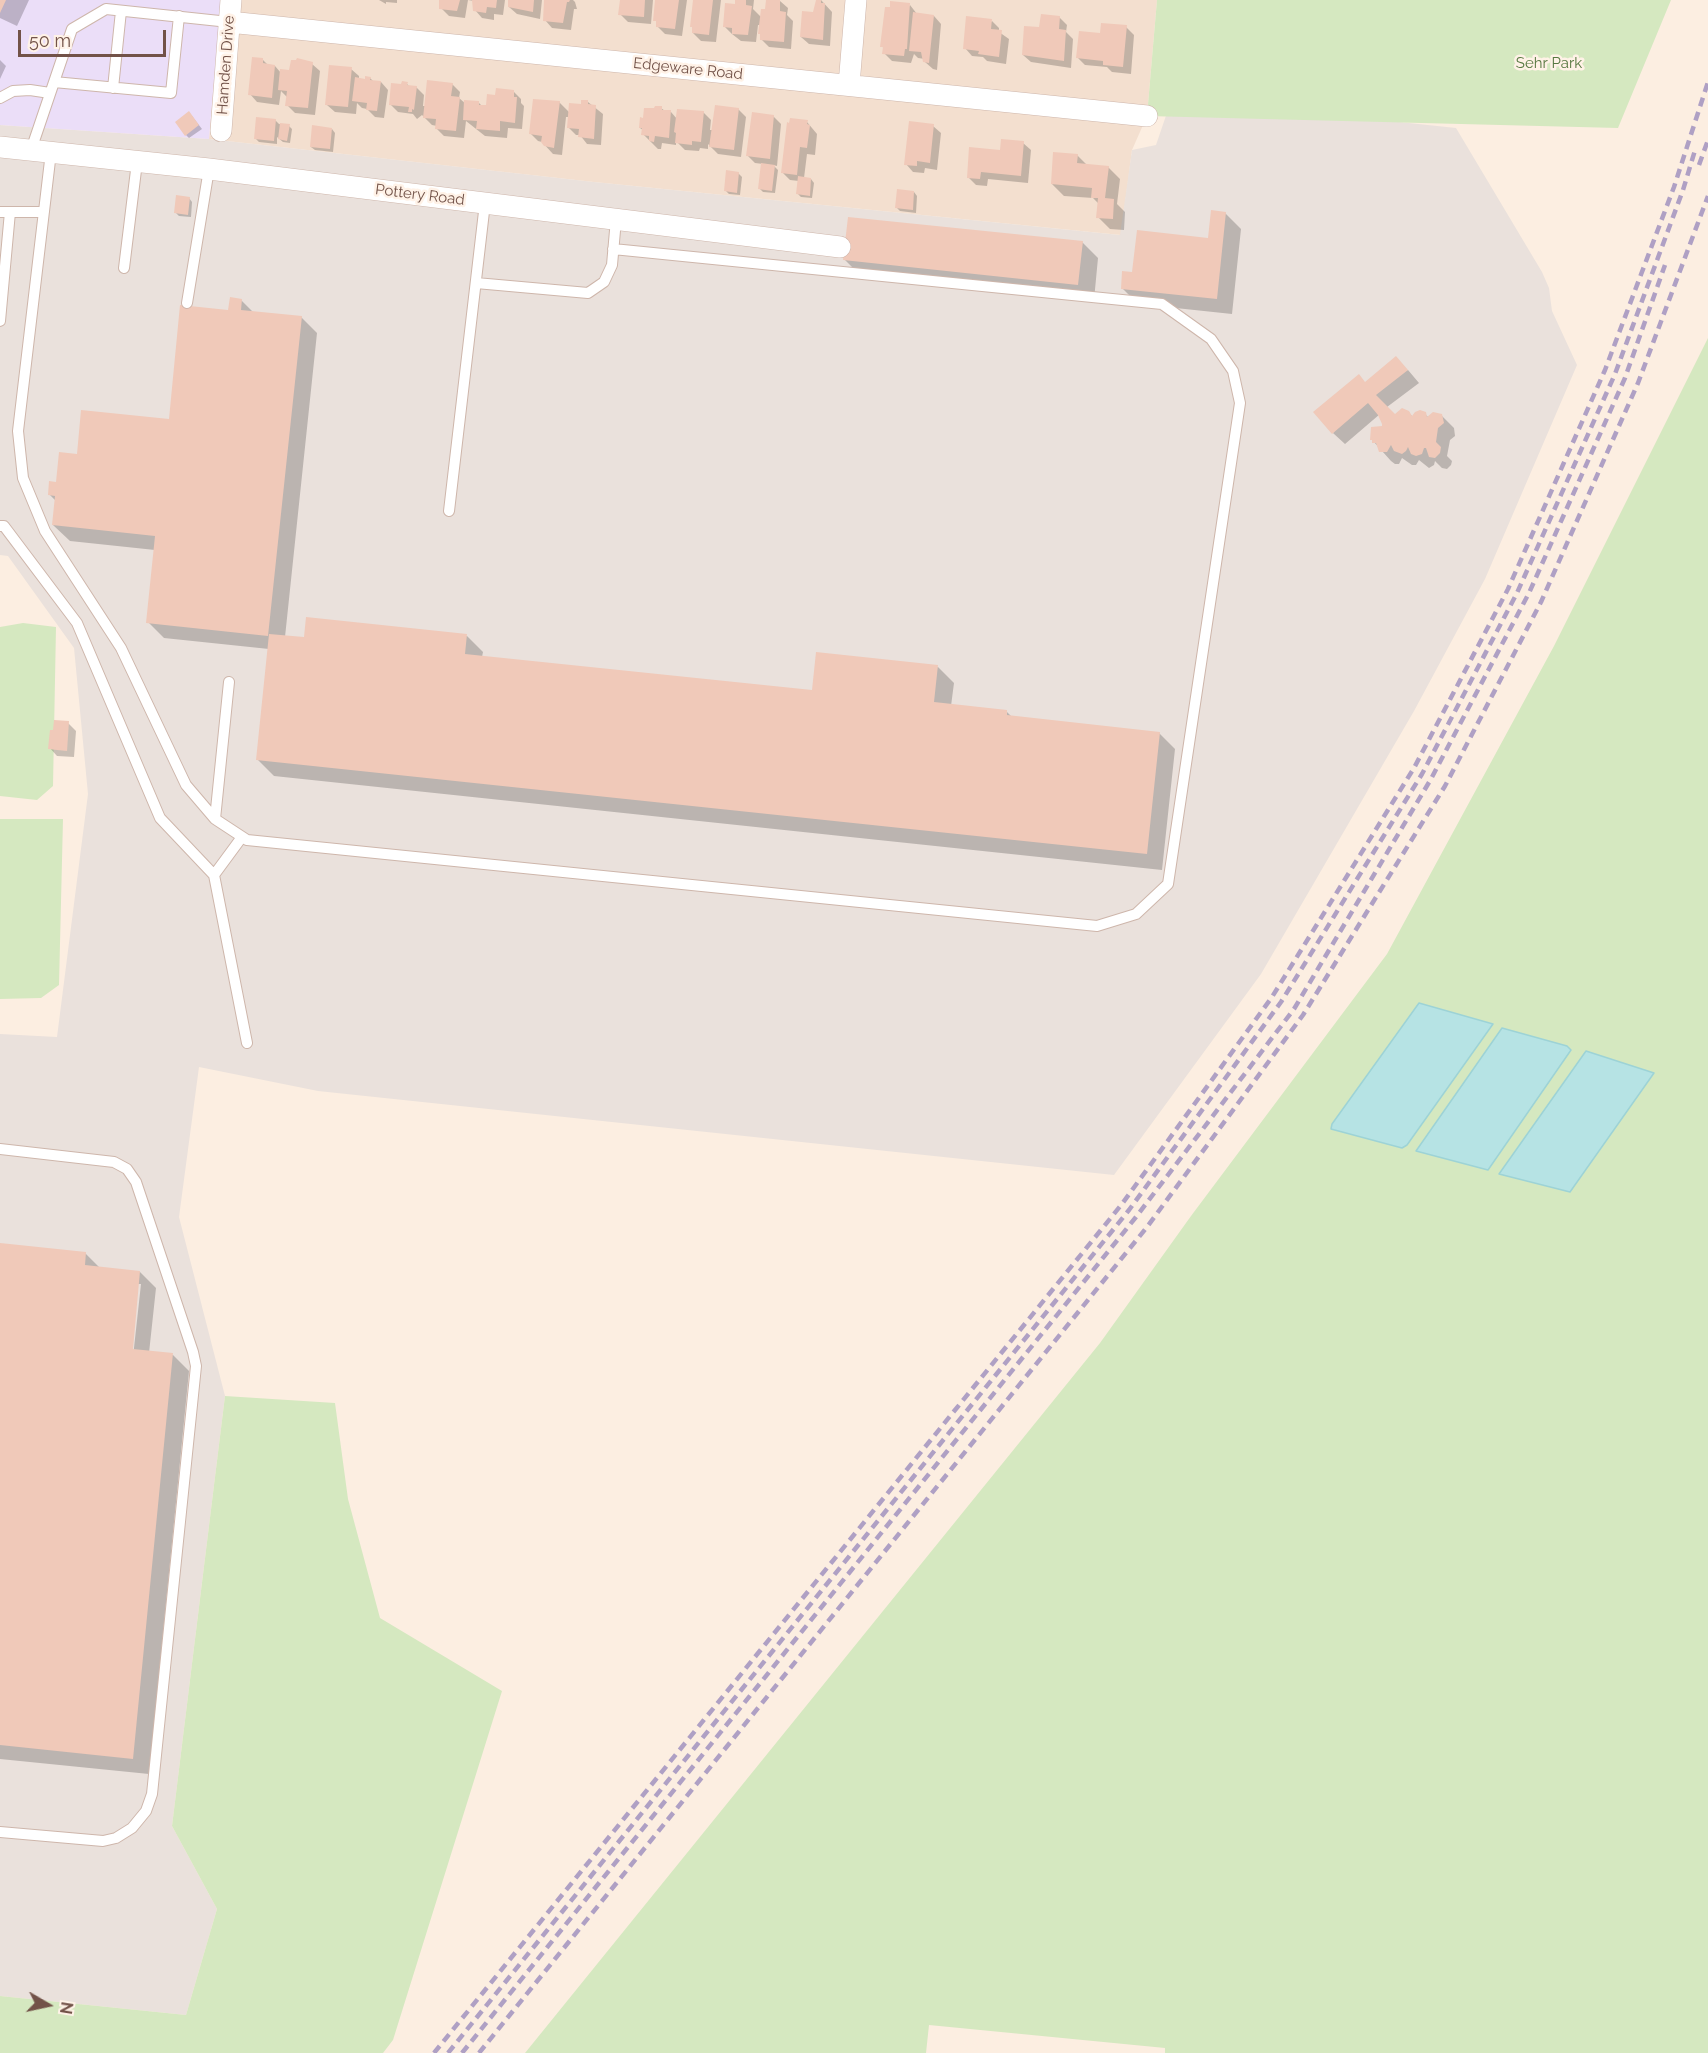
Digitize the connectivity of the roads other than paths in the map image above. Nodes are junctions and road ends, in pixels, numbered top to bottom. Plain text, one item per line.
1 (231, 0) edge
2 (856, 0) edge
3 (121, 11) junction
4 (178, 16) junction
5 (229, 21) junction
6 (54, 82) junction
7 (849, 85) junction
8 (113, 88) junction
9 (51, 93) junction
10 (0, 98) edge
11 (1147, 116) dead end
12 (221, 131) dead end
13 (0, 147) edge
14 (41, 151) junction
15 (136, 162) junction
16 (209, 169) junction
17 (485, 203) junction
18 (5, 212) edge
19 (44, 212) junction
20 (616, 219) junction
21 (840, 247) dead end
22 (613, 249) junction
23 (124, 268) dead end
24 (476, 283) junction
25 (187, 303) dead end
26 (0, 321) edge
27 (449, 510) dead end
28 (0, 514) edge
29 (2, 526) edge
30 (229, 682) dead end
31 (215, 819) junction
32 (242, 837) junction
33 (214, 875) junction
34 (247, 1043) dead end
35 (0, 1149) edge
36 (0, 1832) edge

1 - 5 street, Hamden Drive
2 - 7 street
3 - 4 lane
3 - 6 lane
3 - 8 lane
4 - 5 lane
4 - 8 lane
5 - 7 street, Edgeware Road
5 - 12 street, Hamden Drive
6 - 8 lane
6 - 9 lane
7 - 11 street, Edgeware Road
9 - 10 lane
9 - 14 lane
13 - 14 street, Pottery Road
14 - 15 street, Pottery Road
14 - 19 lane
15 - 16 street, Pottery Road
15 - 23 lane
16 - 17 street, Pottery Road
16 - 25 lane
17 - 20 street, Pottery Road
17 - 24 lane
18 - 19 lane
18 - 26 lane
19 - 31 lane
20 - 21 street, Pottery Road
20 - 22 lane
22 - 24 lane
22 - 32 lane
24 - 27 lane
28 - 29 lane
29 - 33 lane
30 - 31 lane
31 - 32 lane
32 - 33 lane
33 - 34 lane
35 - 36 lane

